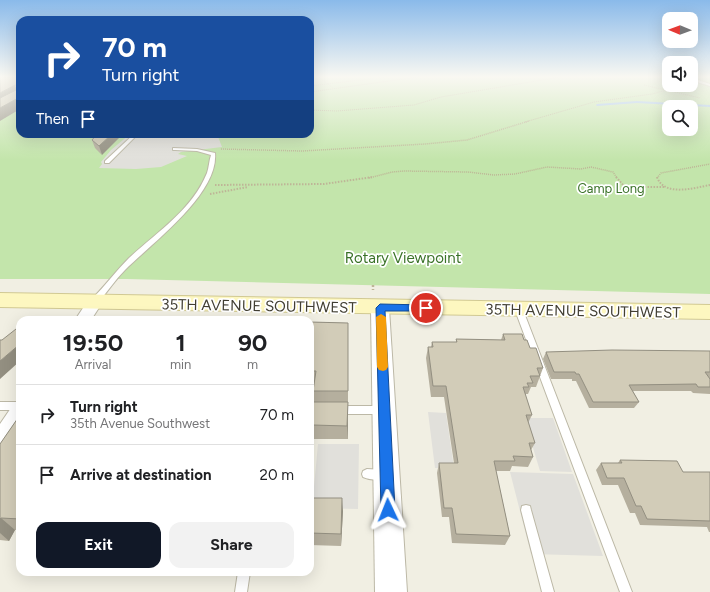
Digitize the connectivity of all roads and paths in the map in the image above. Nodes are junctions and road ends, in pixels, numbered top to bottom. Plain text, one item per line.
1 (415, 105) edge
2 (583, 105) edge
3 (314, 110) edge
4 (132, 138) edge
5 (175, 149) dead end
6 (219, 149) dead end
7 (107, 162) dead end
8 (710, 164) edge
9 (214, 185) dead end
10 (254, 185) junction
11 (710, 185) edge
12 (665, 187) junction
13 (206, 195) dead end
14 (375, 294) junction
15 (0, 300) edge
16 (519, 310) junction
17 (88, 312) edge
18 (710, 312) edge
19 (0, 406) edge
20 (16, 406) edge
21 (332, 410) edge
22 (384, 410) junction
23 (16, 417) edge
24 (0, 441) edge
25 (526, 510) dead end
26 (243, 576) edge
27 (241, 592) edge
28 (391, 592) edge
29 (548, 592) edge
30 (626, 592) edge

1 - 3 path
2 - 6 path
4 - 7 lane
5 - 17 lane
8 - 12 path
9 - 10 path
10 - 12 path
10 - 13 path
11 - 12 path
14 - 16 main road, 35TH AVENUE SOUTHWEST
14 - 17 main road, 35TH AVENUE SOUTHWEST
14 - 22 street
15 - 17 main road, 35TH AVENUE SOUTHWEST
16 - 18 main road, 35TH AVENUE SOUTHWEST
16 - 30 lane
19 - 20 lane
21 - 22 lane
22 - 28 street
23 - 24 street
25 - 29 lane
26 - 27 lane

